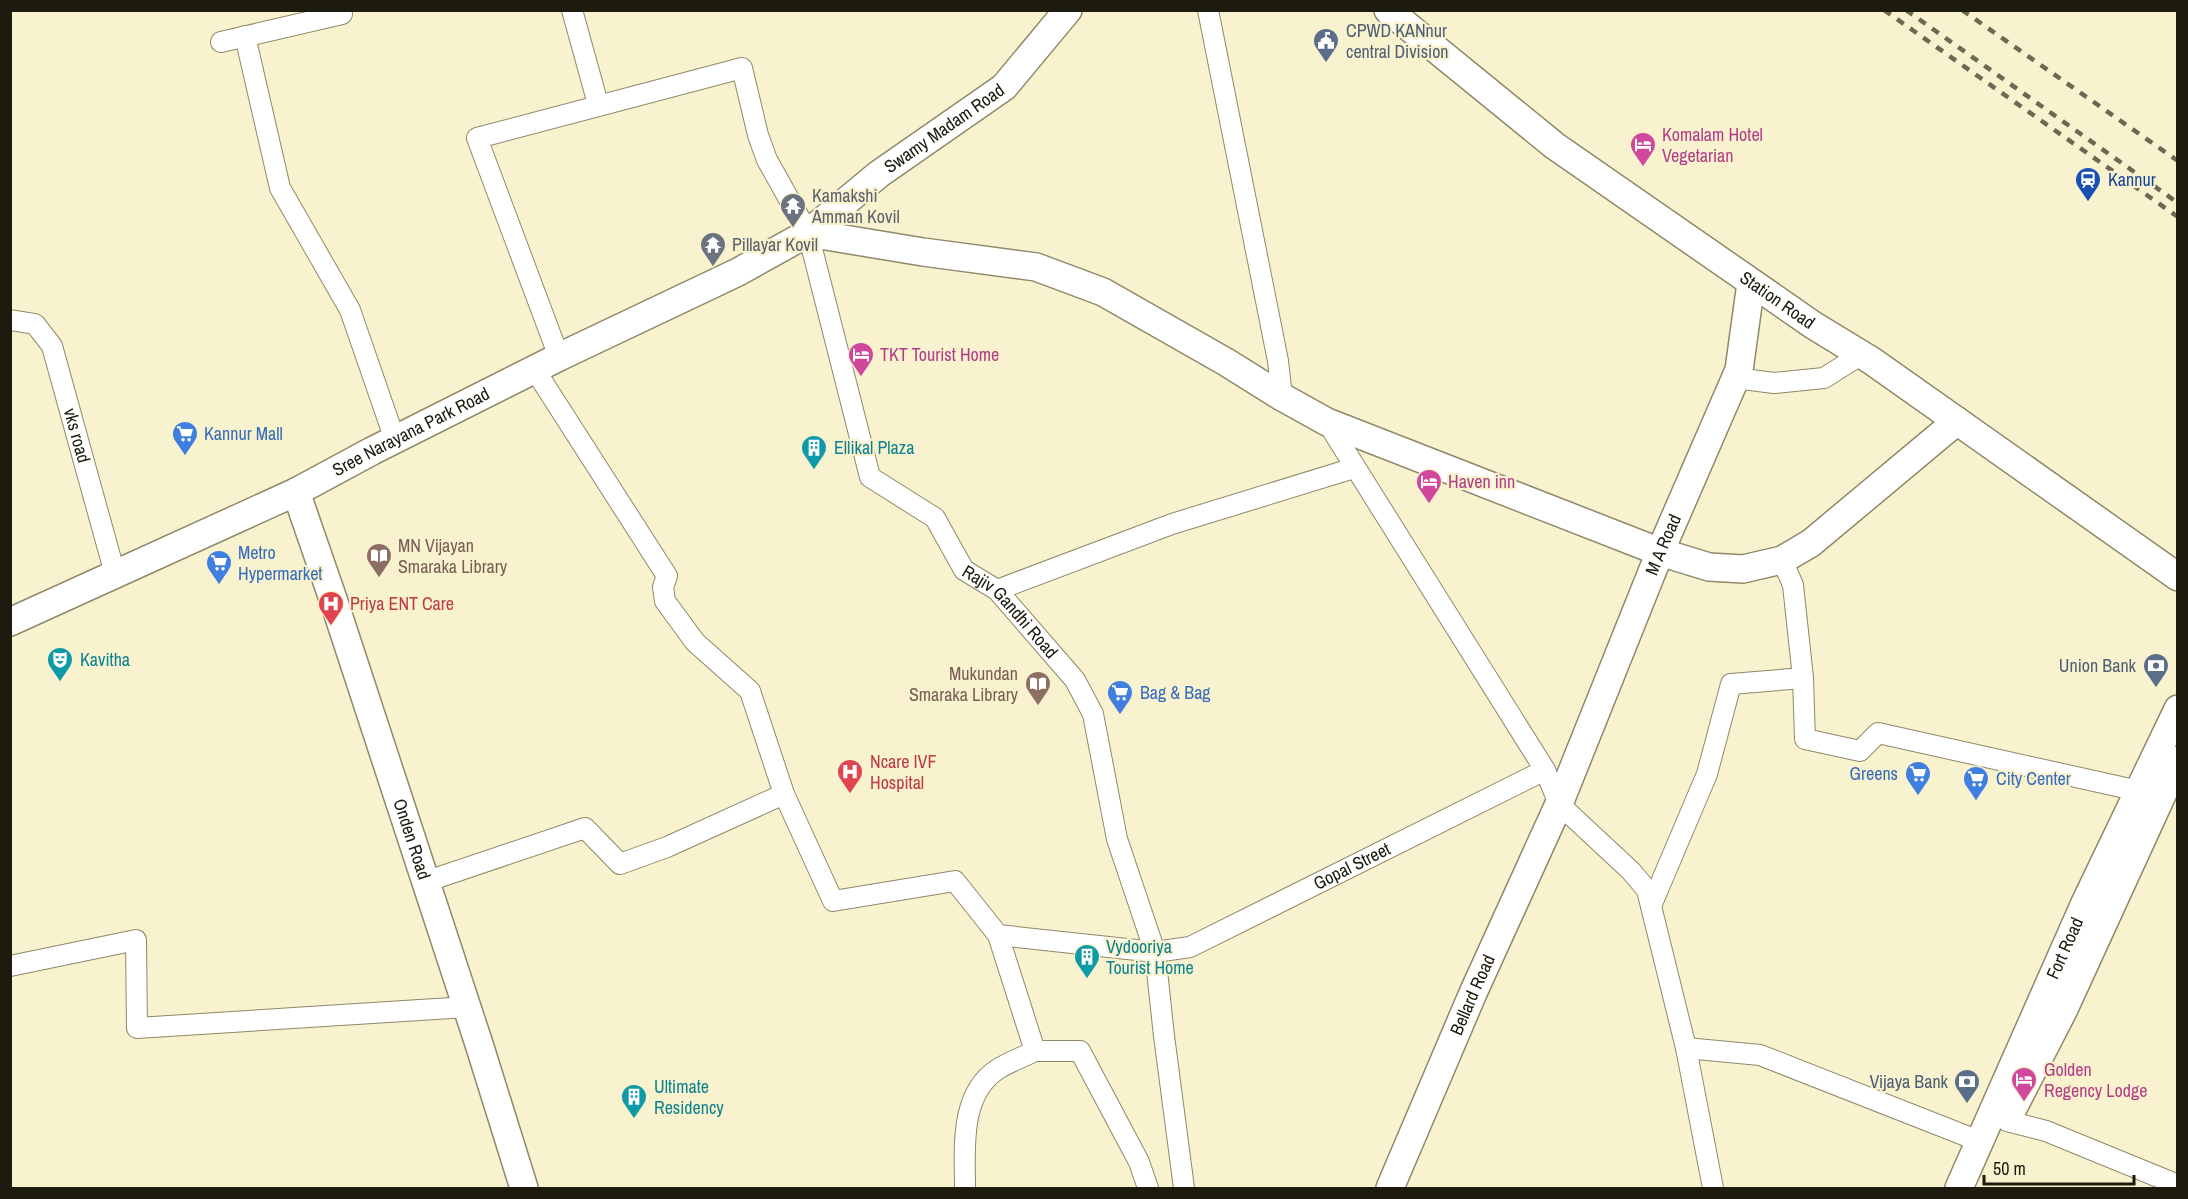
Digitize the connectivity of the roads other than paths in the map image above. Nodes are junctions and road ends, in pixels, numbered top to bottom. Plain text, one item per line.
1 (340, 10) edge
2 (572, 10) edge
3 (1068, 10) edge
4 (1208, 10) edge
5 (1388, 10) edge
6 (245, 36) junction
7 (221, 42) dead end
8 (598, 105) junction
9 (808, 233) junction
10 (1751, 283) junction
11 (10, 320) edge
12 (1862, 354) junction
13 (559, 357) junction
14 (535, 370) junction
15 (1735, 378) junction
16 (1282, 398) junction
17 (1957, 421) junction
18 (1327, 422) junction
19 (395, 440) junction
20 (1354, 468) junction
21 (296, 492) junction
22 (1660, 552) junction
23 (1782, 560) junction
24 (115, 574) junction
25 (2178, 577) edge
26 (997, 590) junction
27 (10, 622) edge
28 (1803, 678) junction
29 (2178, 709) edge
30 (2178, 760) edge
31 (1545, 770) junction
32 (2139, 792) junction
33 (784, 794) junction
34 (1559, 804) junction
35 (425, 882) junction
36 (1651, 906) junction
37 (998, 935) junction
38 (1155, 952) junction
39 (10, 966) edge
40 (2055, 999) junction
41 (467, 1007) junction
42 (1686, 1048) junction
43 (1035, 1051) junction
44 (2007, 1121) junction
45 (1979, 1141) junction
46 (2178, 1185) edge
47 (524, 1188) edge
48 (965, 1188) edge
49 (1148, 1188) edge
50 (1184, 1188) edge
51 (1390, 1188) edge
52 (1713, 1188) edge
53 (1959, 1188) edge
54 (1978, 1188) edge

1 - 6 street
2 - 8 street
3 - 9 main road, Swamy Madam Road
4 - 16 street
5 - 10 main road, Station Road
6 - 7 street
6 - 19 street
8 - 9 street, Rajiv Gandhi Road
8 - 13 street
9 - 13 main road, Sree Narayana Park Road
9 - 16 main road
9 - 26 street, Rajiv Gandhi Road
10 - 12 main road, Station Road
10 - 15 main road, M A Road
11 - 24 street, vks road
12 - 15 street
12 - 17 main road, Station Road
13 - 14 main road, Sree Narayana Park Road
14 - 19 main road, Sree Narayana Park Road
14 - 33 street
15 - 22 main road, M A Road
16 - 18 main road
17 - 23 main road
17 - 25 main road, Station Road
18 - 20 street
18 - 22 main road
19 - 21 main road, Sree Narayana Park Road
20 - 26 street
20 - 31 street
21 - 24 main road, Sree Narayana Park Road
21 - 35 main road, Onden Road
22 - 23 main road
22 - 34 main road, M A Road
23 - 28 street
24 - 27 main road, Sree Narayana Park Road
26 - 38 street, Rajiv Gandhi Road
28 - 32 street
28 - 36 street
29 - 32 main road, Fort Road
30 - 40 main road, Fort Road
31 - 34 street
31 - 38 street, Gopal Street
32 - 40 main road, Fort Road
33 - 35 street
33 - 37 street
34 - 36 street
34 - 51 main road, Bellard Road
35 - 41 main road, Onden Road
36 - 42 street
37 - 38 street, Gopal Street
37 - 43 street
38 - 50 street, Rajiv Gandhi Road
39 - 41 street
40 - 44 main road, Fort Road
40 - 45 main road, Fort Road
41 - 47 main road, Onden Road
42 - 45 street
42 - 52 street
43 - 48 street
43 - 49 street
44 - 46 street
44 - 54 main road, Fort Road
45 - 53 main road, Fort Road

